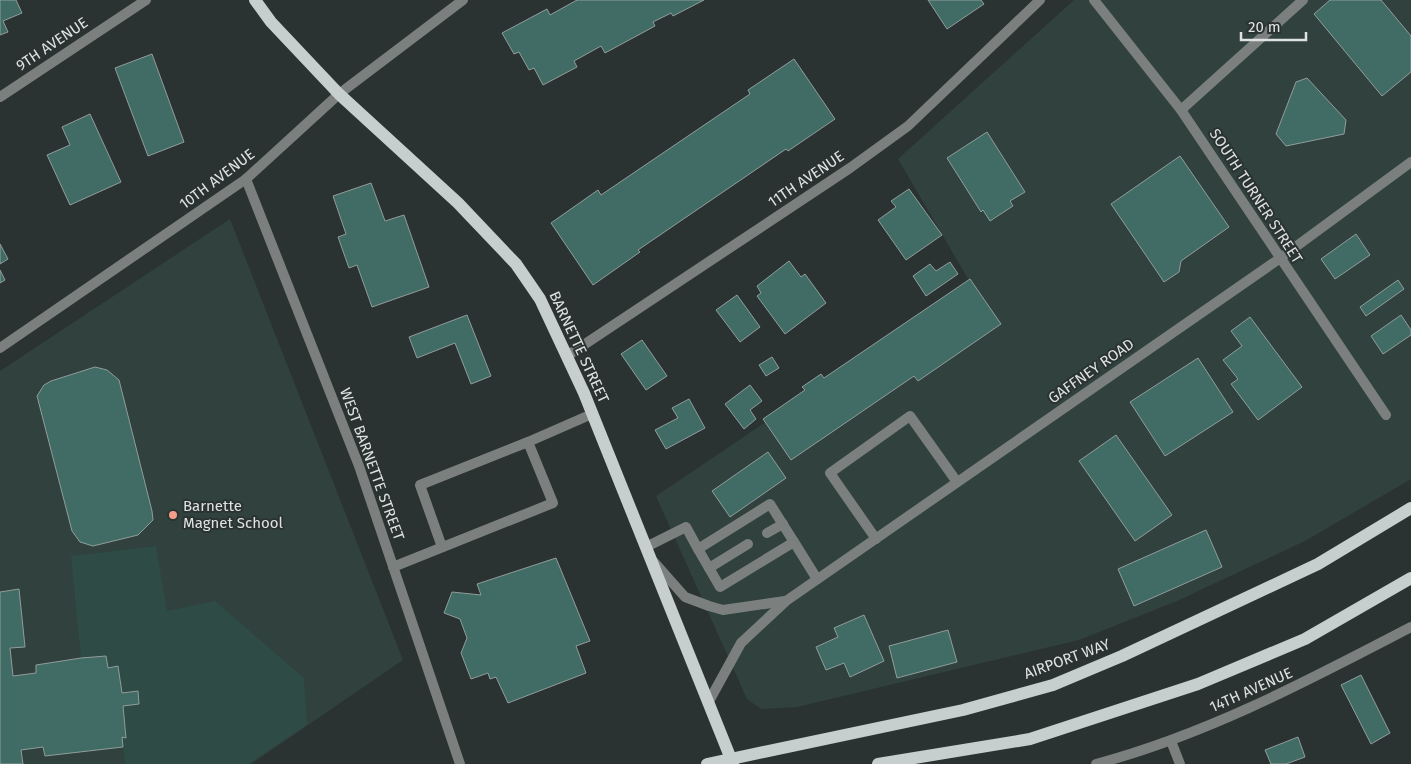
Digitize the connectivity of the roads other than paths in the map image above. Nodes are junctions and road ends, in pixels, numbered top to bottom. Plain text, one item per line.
1 (146, 0) edge
2 (255, 0) edge
3 (463, 0) edge
4 (1040, 0) edge
5 (1094, 0) edge
6 (1303, 0) edge
7 (339, 94) junction
8 (0, 97) edge
9 (1181, 110) junction
10 (1411, 162) edge
11 (246, 179) junction
12 (1279, 259) junction
13 (0, 348) edge
14 (567, 356) junction
15 (592, 414) junction
16 (1386, 416) dead end
17 (528, 442) junction
18 (957, 482) junction
19 (1411, 508) edge
20 (783, 524) junction
21 (767, 533) dead end
22 (876, 539) junction
23 (794, 542) junction
24 (748, 544) dead end
25 (442, 547) junction
26 (698, 549) junction
27 (648, 552) junction
28 (393, 567) junction
29 (709, 568) junction
30 (1411, 578) edge
31 (817, 579) junction
32 (786, 601) junction
33 (1411, 627) edge
34 (708, 703) junction
35 (1171, 741) junction
36 (731, 761) edge
37 (460, 764) edge
38 (707, 764) edge
39 (878, 764) edge
40 (1096, 764) edge
41 (1180, 764) edge

1 - 8 street, 9TH AVENUE
2 - 7 main road, BARNETTE STREET
3 - 7 street, 10TH AVENUE
4 - 14 street, 11TH AVENUE
5 - 9 street, SOUTH TURNER STREET
6 - 9 street
7 - 11 street, 10TH AVENUE
7 - 14 main road, BARNETTE STREET
9 - 12 street, SOUTH TURNER STREET
10 - 12 street, GAFFNEY ROAD
11 - 13 street, 10TH AVENUE
11 - 28 street, WEST BARNETTE STREET
12 - 16 street, SOUTH TURNER STREET
12 - 18 street, GAFFNEY ROAD
14 - 15 main road, BARNETTE STREET
15 - 17 street
15 - 27 main road, BARNETTE STREET
17 - 25 street
17 - 25 street
18 - 22 street, GAFFNEY ROAD
18 - 22 street
19 - 36 main road, AIRPORT WAY
20 - 21 street
20 - 23 street
20 - 26 street
22 - 31 street, GAFFNEY ROAD
23 - 29 street
23 - 31 street
24 - 29 street
25 - 28 street
26 - 27 street
26 - 29 street
27 - 32 street, GAFFNEY ROAD
27 - 34 main road, BARNETTE STREET
28 - 37 street, WEST BARNETTE STREET
30 - 39 main road
31 - 32 street, GAFFNEY ROAD
32 - 34 street, GAFFNEY ROAD
33 - 35 street, 14TH AVENUE
34 - 36 main road, BARNETTE STREET
35 - 40 street, 14TH AVENUE
35 - 41 street
36 - 38 main road, AIRPORT WAY

